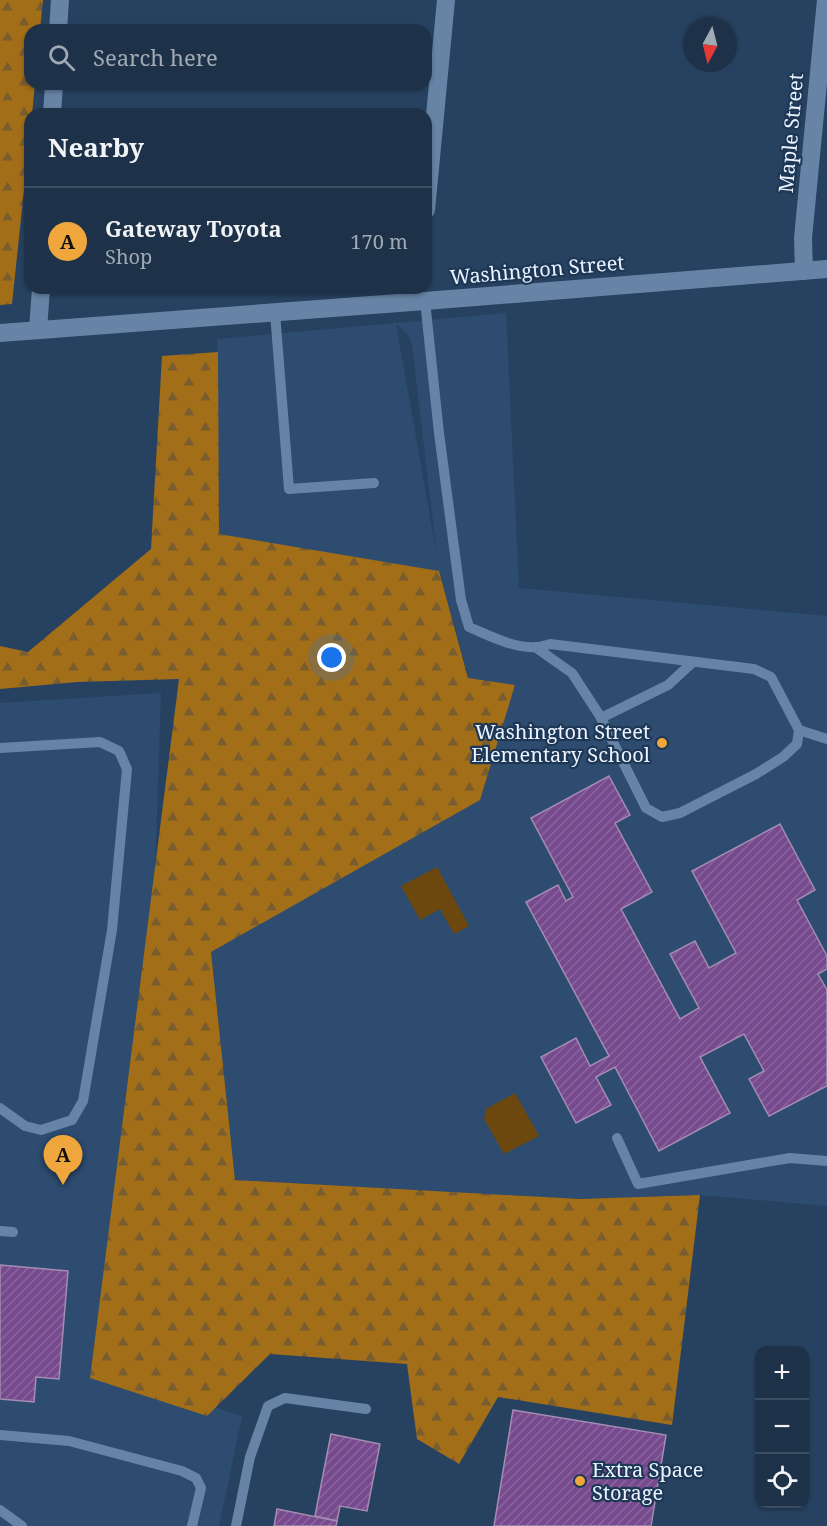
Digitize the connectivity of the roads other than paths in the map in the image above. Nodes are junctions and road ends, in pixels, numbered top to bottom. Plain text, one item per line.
1 (60, 0) edge
2 (446, 0) edge
3 (826, 0) edge
4 (58, 24) edge
5 (54, 90) edge
6 (52, 108) edge
7 (432, 147) edge
8 (827, 269) edge
9 (804, 271) junction
10 (41, 294) edge
11 (424, 295) edge
12 (275, 313) junction
13 (38, 330) junction
14 (0, 333) edge
15 (374, 483) dead end
16 (535, 648) junction
17 (693, 662) junction
18 (601, 718) junction
19 (799, 730) junction
20 (827, 739) edge
21 (0, 748) edge
22 (0, 1108) edge
23 (617, 1138) dead end
24 (827, 1161) edge
25 (0, 1231) edge
26 (13, 1232) dead end
27 (366, 1409) dead end
28 (0, 1436) edge
29 (0, 1510) edge
30 (22, 1526) edge
31 (192, 1526) edge
32 (236, 1526) edge

1 - 4 main road
2 - 7 main road
3 - 9 main road, Maple Street
5 - 6 main road
8 - 9 main road, Washington Street
9 - 11 main road, Washington Street
10 - 13 main road
11 - 12 main road, Washington Street
11 - 16 lane
12 - 13 main road, Washington Street
12 - 15 lane
13 - 14 main road, Washington Street
16 - 17 lane
16 - 18 lane
17 - 18 lane
17 - 19 lane
18 - 19 lane
19 - 20 lane
21 - 22 lane
23 - 24 lane
25 - 26 lane
27 - 32 lane
28 - 31 lane
29 - 30 lane

